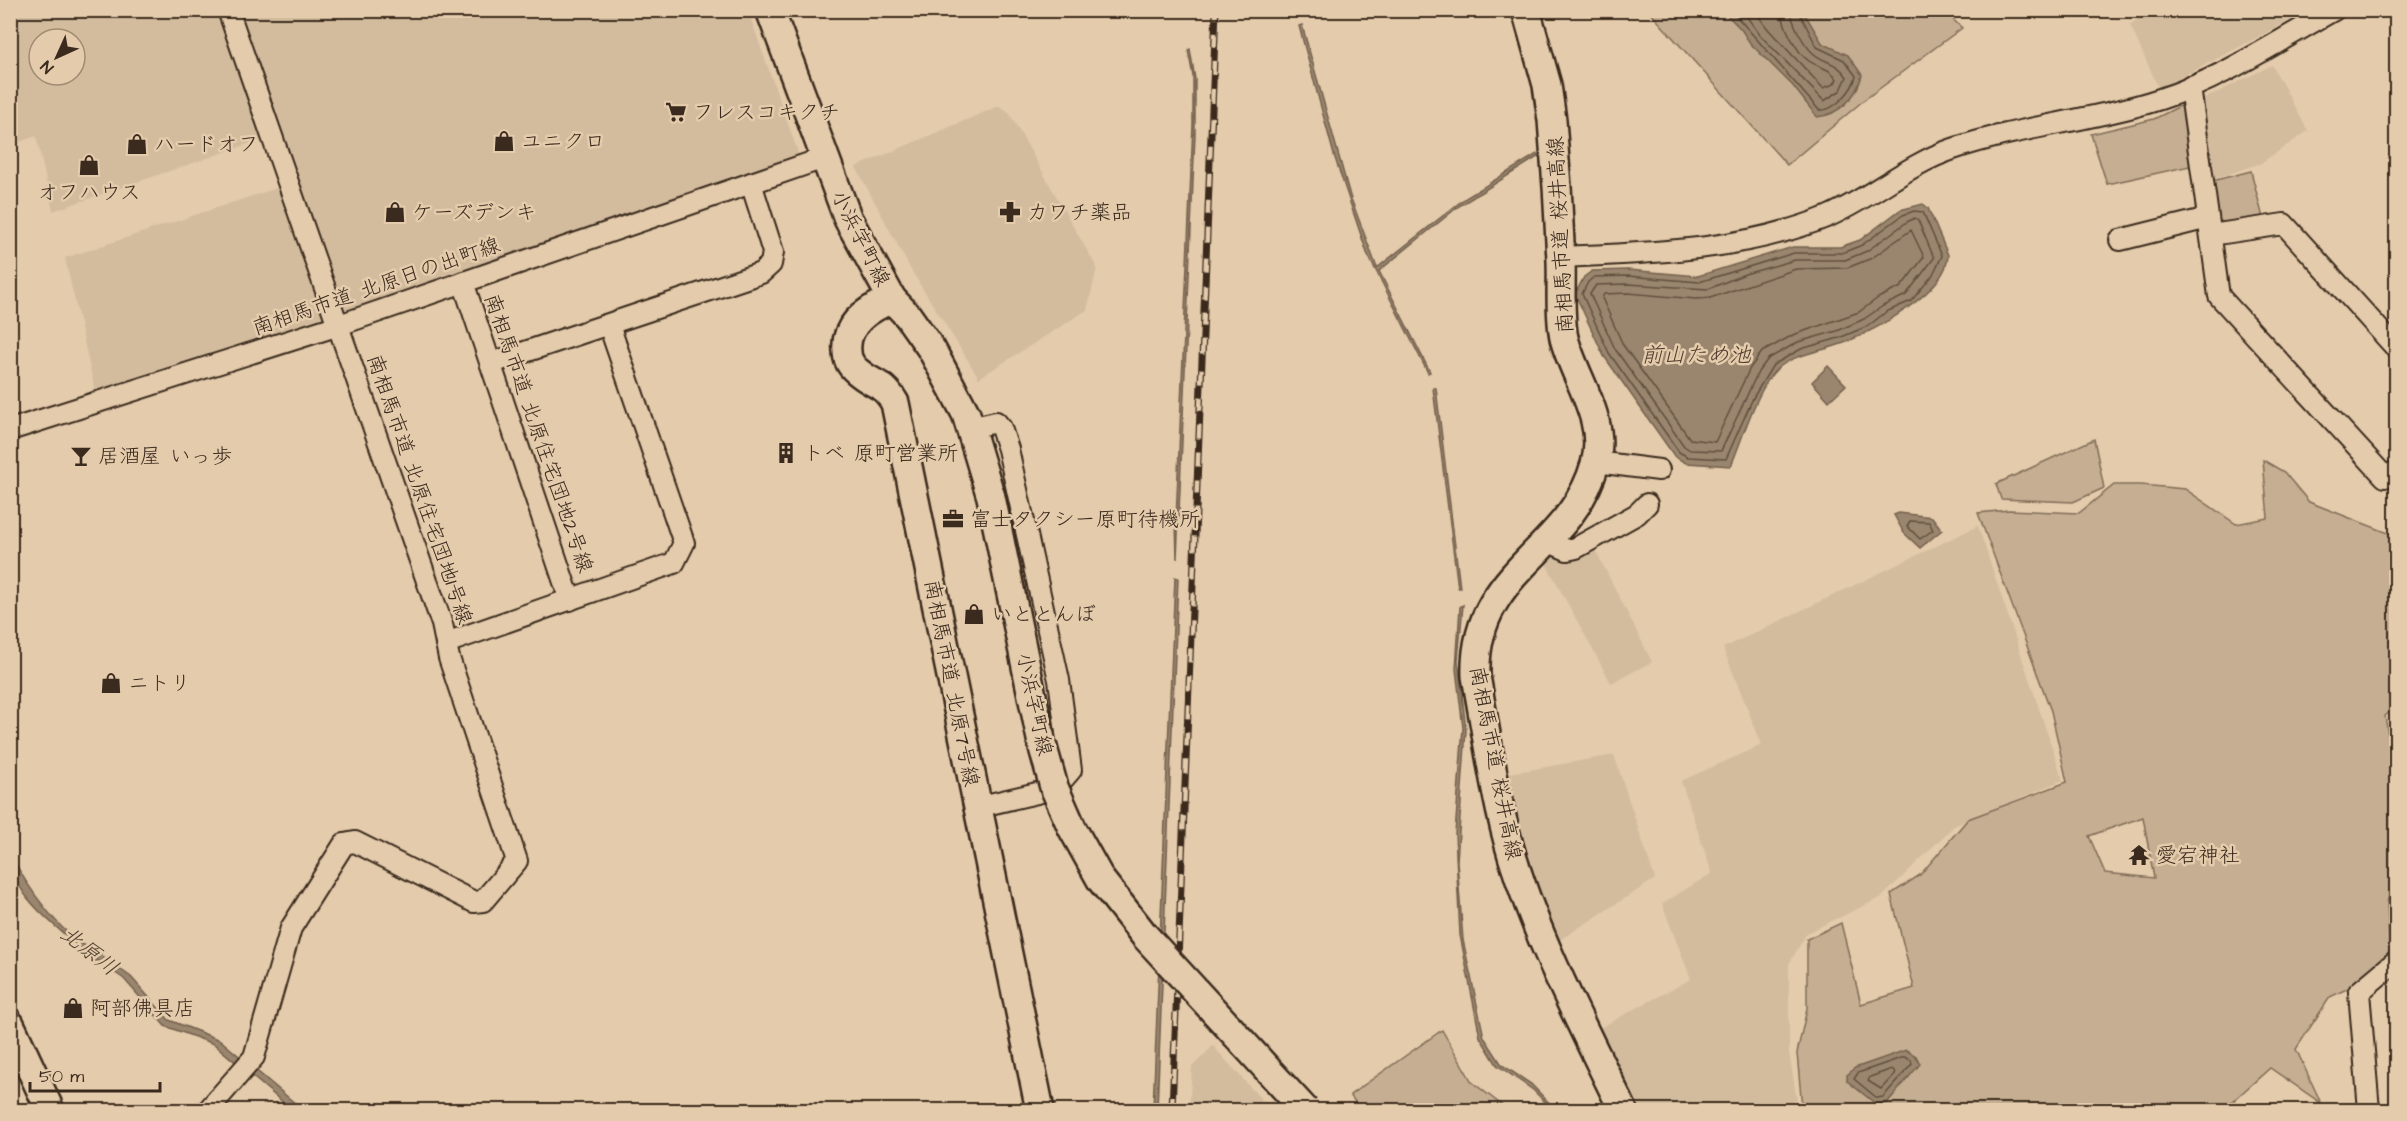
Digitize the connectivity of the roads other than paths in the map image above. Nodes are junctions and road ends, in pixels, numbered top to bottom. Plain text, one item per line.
1 (228, 10) edge
2 (770, 10) edge
3 (1526, 10) edge
4 (2334, 10) edge
5 (2190, 87) junction
6 (824, 158) junction
7 (751, 183) junction
8 (2209, 226) junction
9 (2120, 240) dead end
10 (1561, 257) junction
11 (463, 282) junction
12 (892, 299) junction
13 (339, 325) junction
14 (609, 325) junction
15 (2397, 348) edge
16 (492, 363) junction
17 (970, 428) junction
18 (10, 430) edge
19 (1596, 462) junction
20 (1659, 470) dead end
21 (2397, 471) edge
22 (1647, 504) dead end
23 (1547, 541) junction
24 (570, 600) junction
25 (446, 643) junction
26 (977, 807) junction
27 (2397, 961) edge
28 (10, 1024) edge
29 (50, 1110) edge
30 (208, 1110) edge
31 (1040, 1110) edge
32 (1305, 1110) edge
33 (1623, 1110) edge
34 (2368, 1110) edge

1 - 13 street, 南相馬市道 北原住宅団地1号線
2 - 6 street, 小浜字町線
3 - 10 street, 南相馬市道 桜井高線
4 - 5 street
5 - 8 street
5 - 10 street
6 - 7 street, 南相馬市道 北原日の出町線
6 - 12 street, 小浜字町線
7 - 11 street, 南相馬市道 北原日の出町線
7 - 14 street
8 - 9 street
8 - 15 street
8 - 21 street
10 - 19 street, 南相馬市道 桜井高線
11 - 13 street, 南相馬市道 北原日の出町線
11 - 16 street, 南相馬市道 北原住宅団地2号線
12 - 17 street, 小浜字町線
12 - 26 street, 南相馬市道 北原7号線
13 - 18 street, 南相馬市道 北原日の出町線
13 - 25 street, 南相馬市道 北原住宅団地1号線
14 - 16 street
14 - 24 street, 南相馬市道 北原住宅団地1号線
16 - 24 street, 南相馬市道 北原住宅団地2号線
17 - 26 street
17 - 32 street, 小浜字町線, bridge
19 - 20 street
19 - 23 street, 南相馬市道 桜井高線
22 - 23 street
23 - 33 street, 南相馬市道 桜井高線
24 - 25 street, 南相馬市道 北原住宅団地1号線
25 - 30 street
26 - 31 street, 南相馬市道 北原7号線
27 - 34 street
28 - 29 street

